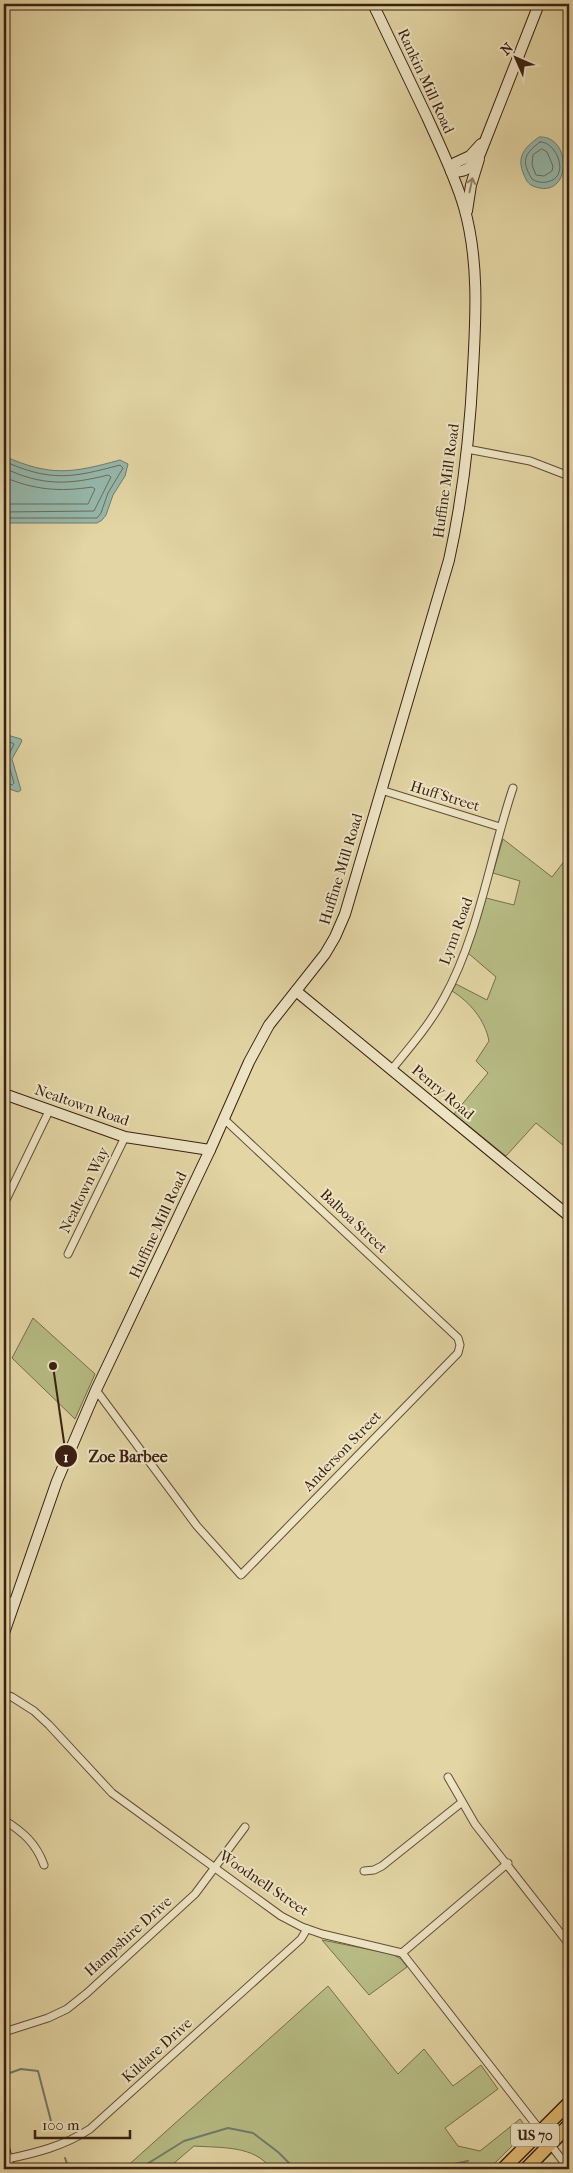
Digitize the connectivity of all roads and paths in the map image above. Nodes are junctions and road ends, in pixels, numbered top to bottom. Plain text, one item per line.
1 (374, 4) edge
2 (539, 4) edge
3 (485, 140) junction
4 (480, 154) junction
5 (451, 171) junction
6 (467, 217) junction
7 (467, 449) junction
8 (569, 476) edge
9 (513, 788) dead end
10 (381, 790) junction
11 (500, 827) junction
12 (296, 991) junction
13 (392, 1069) junction
14 (4, 1094) edge
15 (49, 1111) junction
16 (224, 1119) junction
17 (125, 1137) junction
18 (210, 1150) junction
19 (4, 1204) edge
20 (569, 1216) edge
21 (68, 1254) dead end
22 (460, 1345) joint
23 (96, 1390) junction
24 (9, 1601) edge
25 (4, 1633) edge
26 (4, 1694) edge
27 (448, 1777) dead end
28 (462, 1803) junction
29 (4, 1820) edge
30 (245, 1827) dead end
31 (508, 1864) junction
32 (44, 1865) dead end
33 (216, 1868) junction
34 (364, 1871) dead end
35 (307, 1929) junction
36 (569, 1944) edge
37 (402, 1953) junction
38 (4, 2032) edge
39 (569, 2103) edge
40 (569, 2125) edge
41 (540, 2130) junction
42 (550, 2144) junction
43 (4, 2148) edge
44 (8, 2164) edge
45 (502, 2169) edge
46 (526, 2169) edge
47 (569, 2169) edge

1 - 5 main road, Rankin Mill Road
2 - 3 main road
3 - 4 main road
3 - 5 main road
4 - 5 main road
6 -> 4 main road
5 - 6 main road, Huffine Mill Road
6 - 7 main road, Huffine Mill Road
7 - 8 street
7 - 10 main road, Huffine Mill Road
9 - 11 street, Lynn Road
10 - 11 street, Huff Street
10 - 12 main road, Huffine Mill Road
11 - 13 street, Lynn Road
12 - 13 main road, Penry Road
12 - 16 main road, Huffine Mill Road
13 - 20 main road, Penry Road
14 - 15 main road, Nealtown Road
15 - 17 main road, Nealtown Road
15 - 19 street
16 - 18 main road, Huffine Mill Road
16 - 22 street, Balboa Street
17 - 18 main road, Nealtown Road
17 - 21 street, Nealtown Way
18 - 23 main road, Huffine Mill Road
22 - 23 street, Anderson Street
23 - 24 main road, Huffine Mill Road
24 - 25 main road, Huffine Mill Road
26 - 33 street, Woodnell Street
27 - 28 street
28 - 31 street
28 - 34 street
29 - 32 street
30 - 33 street, Hampshire Drive
31 - 36 street
31 - 37 street
33 - 35 street, Woodnell Street
33 - 38 street, Hampshire Drive
35 - 37 street, Woodnell Street
35 - 44 street, Kildare Drive
37 - 41 street
39 - 41 highway, US 70
40 - 42 highway, US 70
41 - 45 highway, US 70
42 - 46 highway, US 70
42 - 47 street
43 - 44 main road

